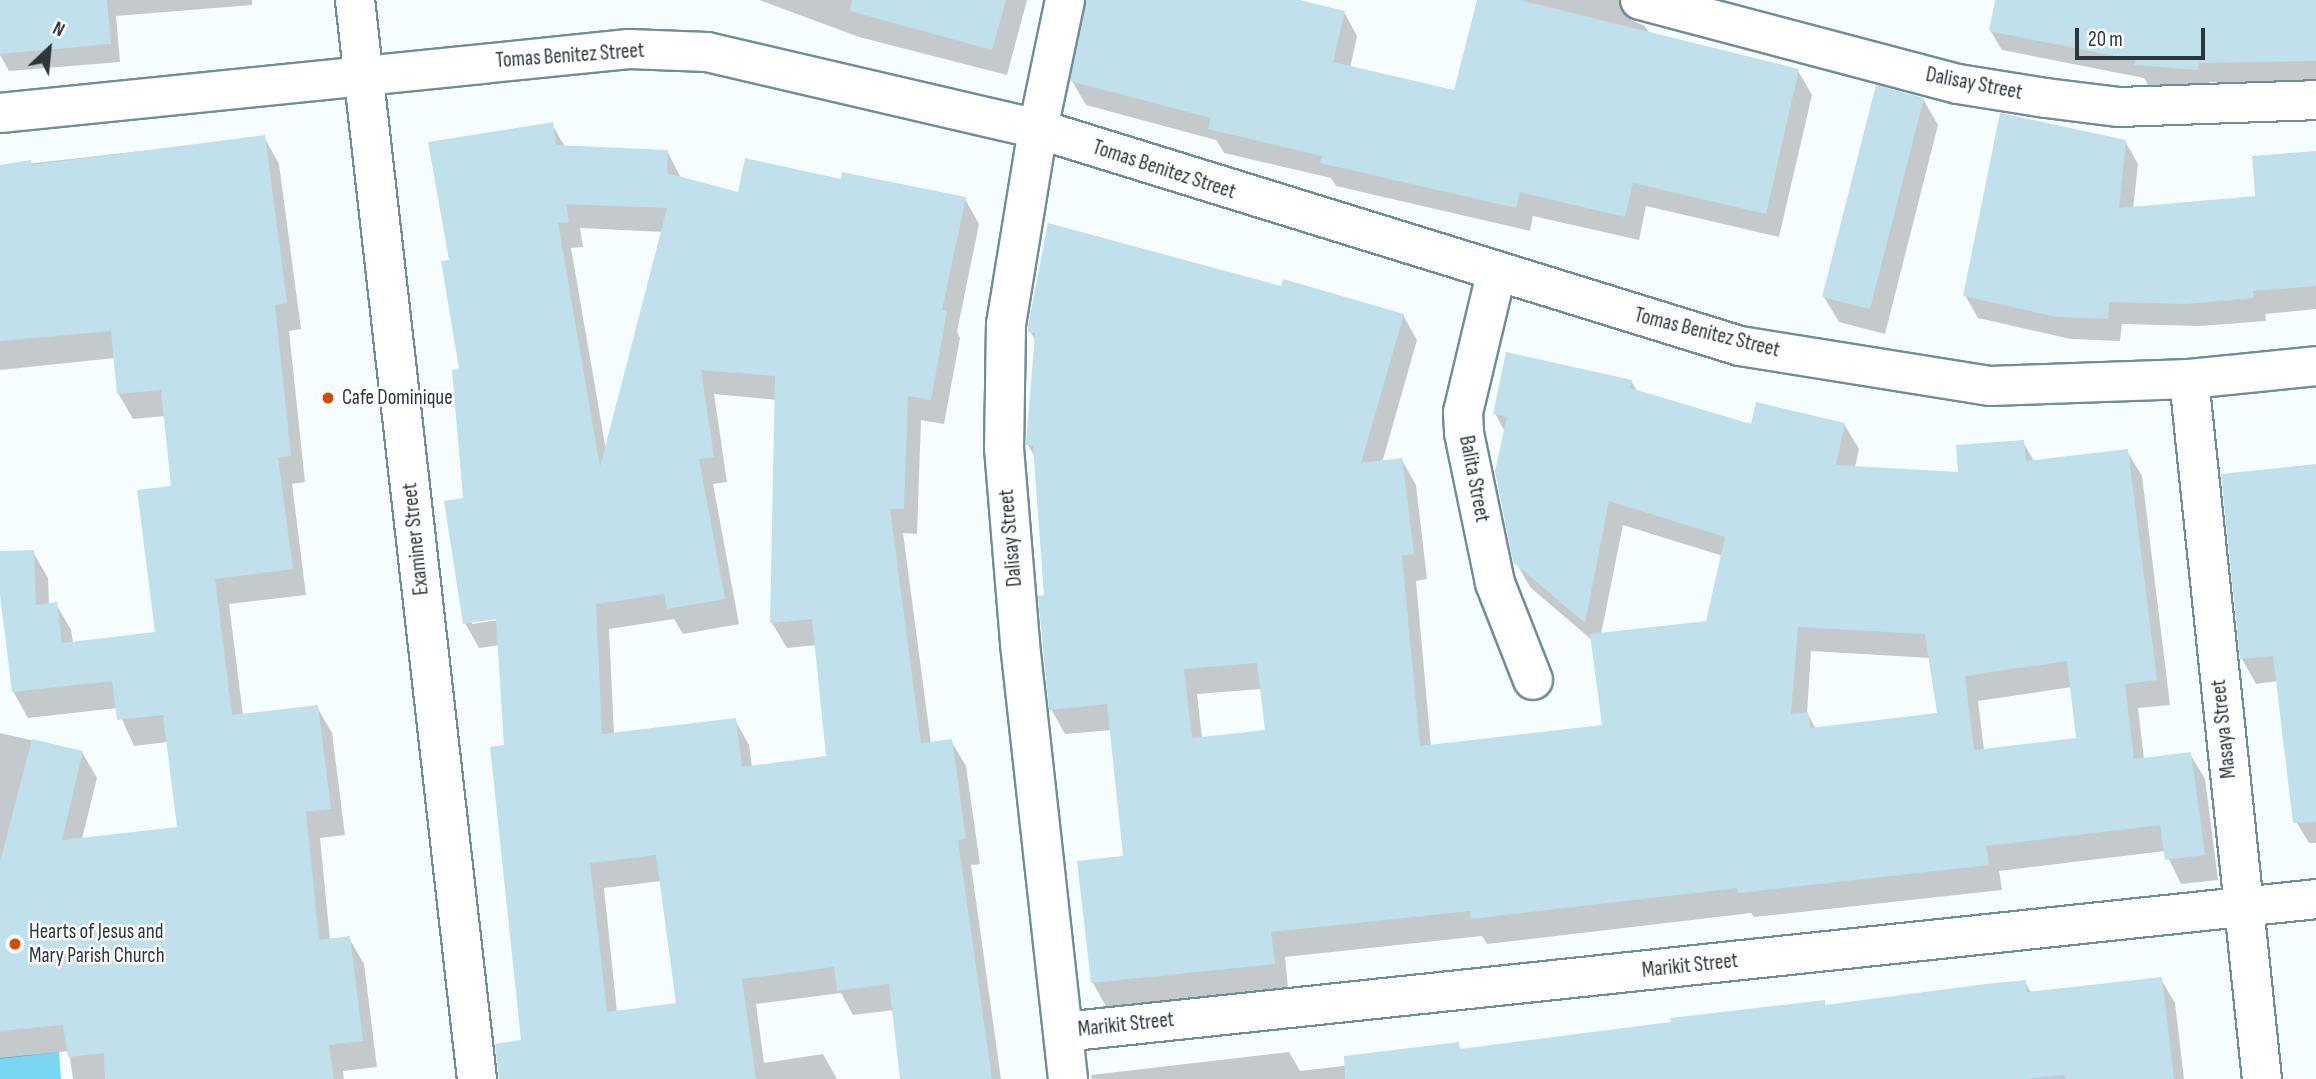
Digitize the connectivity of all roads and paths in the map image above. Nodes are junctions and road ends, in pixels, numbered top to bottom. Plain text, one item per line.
1 (355, 0) edge
2 (1065, 0) edge
3 (1640, 0) edge
4 (364, 74) junction
5 (2316, 100) edge
6 (0, 113) edge
7 (1038, 130) junction
8 (1496, 274) junction
9 (2316, 366) edge
10 (2189, 379) junction
11 (1533, 680) dead end
12 (2316, 900) edge
13 (2244, 908) junction
14 (1064, 1032) junction
15 (477, 1079) edge
16 (1068, 1079) edge
17 (2262, 1079) edge

1 - 4 street, Examiner Street
2 - 7 street, Dalisay Street
3 - 5 street, Dalisay Street
4 - 6 street, Tomas Benitez Street
4 - 7 street, Tomas Benitez Street
4 - 15 street, Examiner Street
7 - 8 street, Tomas Benitez Street
7 - 14 street, Dalisay Street
8 - 10 street, Tomas Benitez Street
8 - 11 street, Balita Street
9 - 10 street, Tomas Benitez Street
10 - 13 street, Masaya Street
12 - 13 street, Marikit Street
13 - 14 street, Marikit Street
13 - 17 street, Masaya Street
14 - 16 street, Dalisay Street

